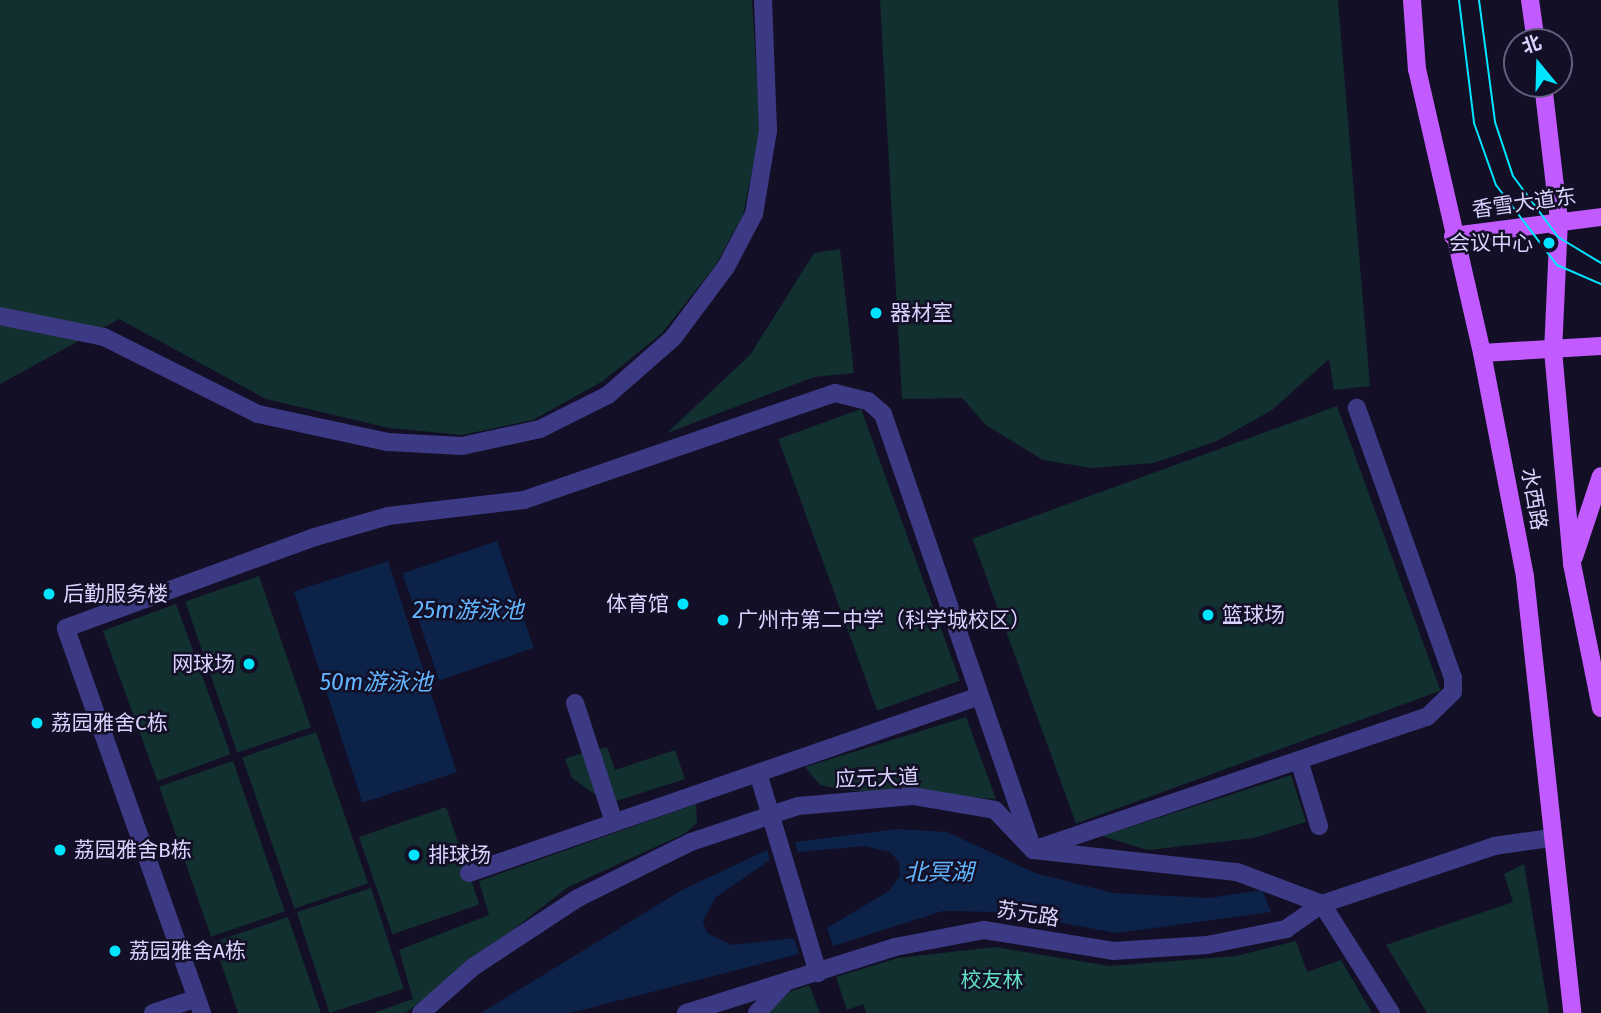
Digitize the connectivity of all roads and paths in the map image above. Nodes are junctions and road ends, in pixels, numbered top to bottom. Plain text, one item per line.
1 (762, 0) edge
2 (1412, 0) edge
3 (1530, 0) edge
4 (1534, 28) edge
5 (1545, 98) edge
6 (1601, 217) edge
7 (1559, 220) junction
8 (1453, 236) junction
9 (0, 316) edge
10 (1601, 346) edge
11 (1553, 350) junction
12 (1482, 353) junction
13 (1357, 408) dead end
14 (1601, 476) edge
15 (1572, 564) junction
16 (977, 697) junction
17 (575, 703) dead end
18 (1601, 708) edge
19 (1299, 760) junction
20 (758, 773) junction
21 (772, 814) junction
22 (614, 821) junction
23 (1319, 826) dead end
24 (1550, 838) junction
25 (1034, 850) junction
26 (468, 873) dead end
27 (1322, 904) junction
28 (818, 973) junction
29 (783, 985) junction
30 (199, 1006) edge
31 (153, 1013) edge
32 (421, 1013) edge
33 (687, 1013) edge
34 (757, 1013) edge
35 (1391, 1013) edge
36 (1572, 1013) edge

1 - 9 street
2 - 8 main road, 水西路
3 - 4 main road
5 - 7 main road, 水西路
6 - 7 main road, 香雪大道东
7 - 8 main road, 香雪大道东
7 - 11 main road, 水西路
8 - 12 main road, 水西路
10 - 11 main road
11 - 12 main road
11 - 15 main road, 水西路
12 - 24 main road, 水西路
13 - 19 street
14 - 15 main road
15 - 18 main road, 水西路
16 - 20 street
16 - 25 street
16 - 30 street
17 - 22 street
19 - 23 street
19 - 25 street
20 - 21 street
20 - 22 street
21 - 25 street, 应元大道
21 - 28 street
21 - 32 street, 应元大道
22 - 26 street
24 - 27 street, 苏元路
24 - 36 main road, 水西路
25 - 27 street
27 - 28 street, 苏元路
27 - 35 street
28 - 29 street, 苏元路
29 - 33 street, 苏元路
29 - 34 street
30 - 31 street

